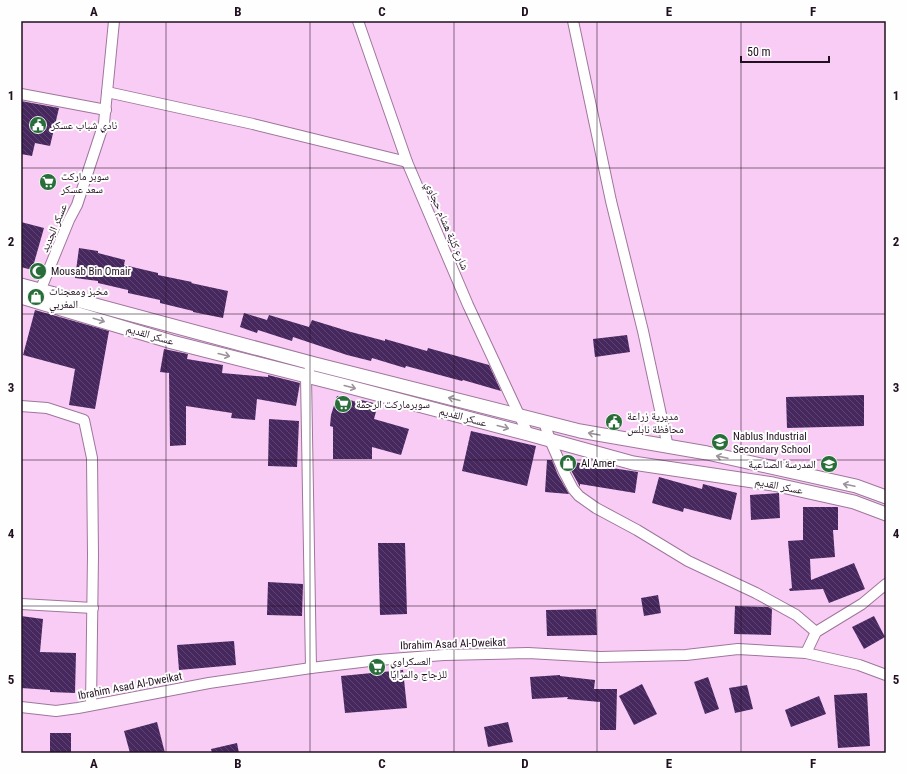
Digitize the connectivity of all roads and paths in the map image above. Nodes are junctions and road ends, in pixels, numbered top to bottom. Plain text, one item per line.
1 (114, 21) edge
2 (358, 21) edge
3 (573, 21) edge
4 (107, 92) junction
5 (21, 94) edge
6 (106, 110) junction
7 (407, 162) junction
8 (21, 285) edge
9 (38, 296) junction
10 (21, 297) edge
11 (315, 364) junction
12 (306, 376) junction
13 (21, 406) edge
14 (520, 416) junction
15 (544, 422) junction
16 (528, 434) junction
17 (550, 440) junction
18 (668, 447) junction
19 (886, 497) edge
20 (886, 514) edge
21 (886, 584) edge
22 (21, 604) edge
23 (93, 608) junction
24 (816, 632) junction
25 (806, 653) junction
26 (311, 668) junction
27 (886, 675) edge
28 (91, 706) junction
29 (21, 707) edge

1 - 4 street, عسكر الجديد
2 - 7 street, شارع كلية هشام حجاوي
3 - 18 street
4 - 6 street, عسكر الجديد
4 - 7 street
5 - 6 street
6 - 9 street, عسكر الجديد
7 - 14 street, شارع كلية هشام حجاوي
8 - 9 street, عسكر القديم
9 - 10 street, عسكر القديم
9 - 11 street, عسكر القديم
9 -> 12 street, عسكر القديم
11 - 12 street
14 -> 11 street, عسكر القديم
12 -> 16 street, عسكر القديم
12 - 26 street
13 - 23 street
14 - 15 street, عسكر القديم
14 - 16 street, شارع كلية هشام حجاوي
15 - 17 street
18 -> 15 street, عسكر القديم
16 - 17 street, عسكر القديم
17 - 20 street, عسكر القديم
17 - 24 street
19 -> 18 street, عسكر القديم
21 - 24 street
22 - 23 street
23 - 28 street
24 - 25 street
25 - 26 street, Ibrahim Asad Al-Dweikat
25 - 27 street, Ibrahim Asad Al-Dweikat
26 - 28 street, Ibrahim Asad Al-Dweikat
28 - 29 street, Ibrahim Asad Al-Dweikat

